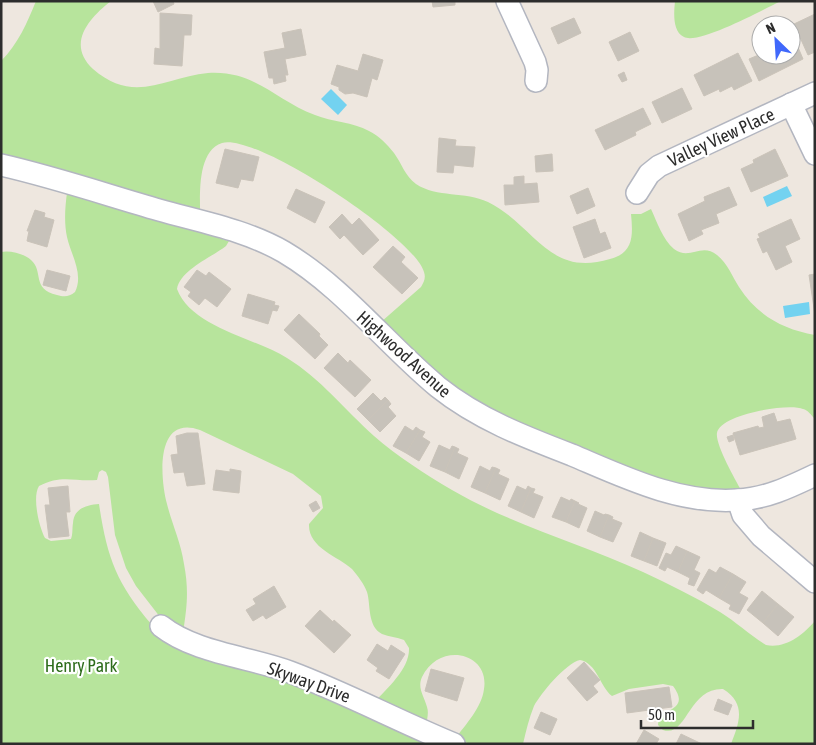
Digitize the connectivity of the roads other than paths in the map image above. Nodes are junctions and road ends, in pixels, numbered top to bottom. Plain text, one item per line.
1 (507, 1) edge
2 (536, 81) dead end
3 (815, 93) edge
4 (791, 104) junction
5 (815, 154) edge
6 (1, 165) edge
7 (637, 193) dead end
8 (815, 475) edge
9 (738, 500) junction
10 (815, 582) edge
11 (161, 626) dead end
12 (454, 744) edge

1 - 2 street
3 - 4 street, Valley View Place
4 - 5 street
4 - 7 street, Valley View Place
6 - 9 street, Highwood Avenue
8 - 9 street, Highwood Avenue
9 - 10 street
11 - 12 street, Skyway Drive

